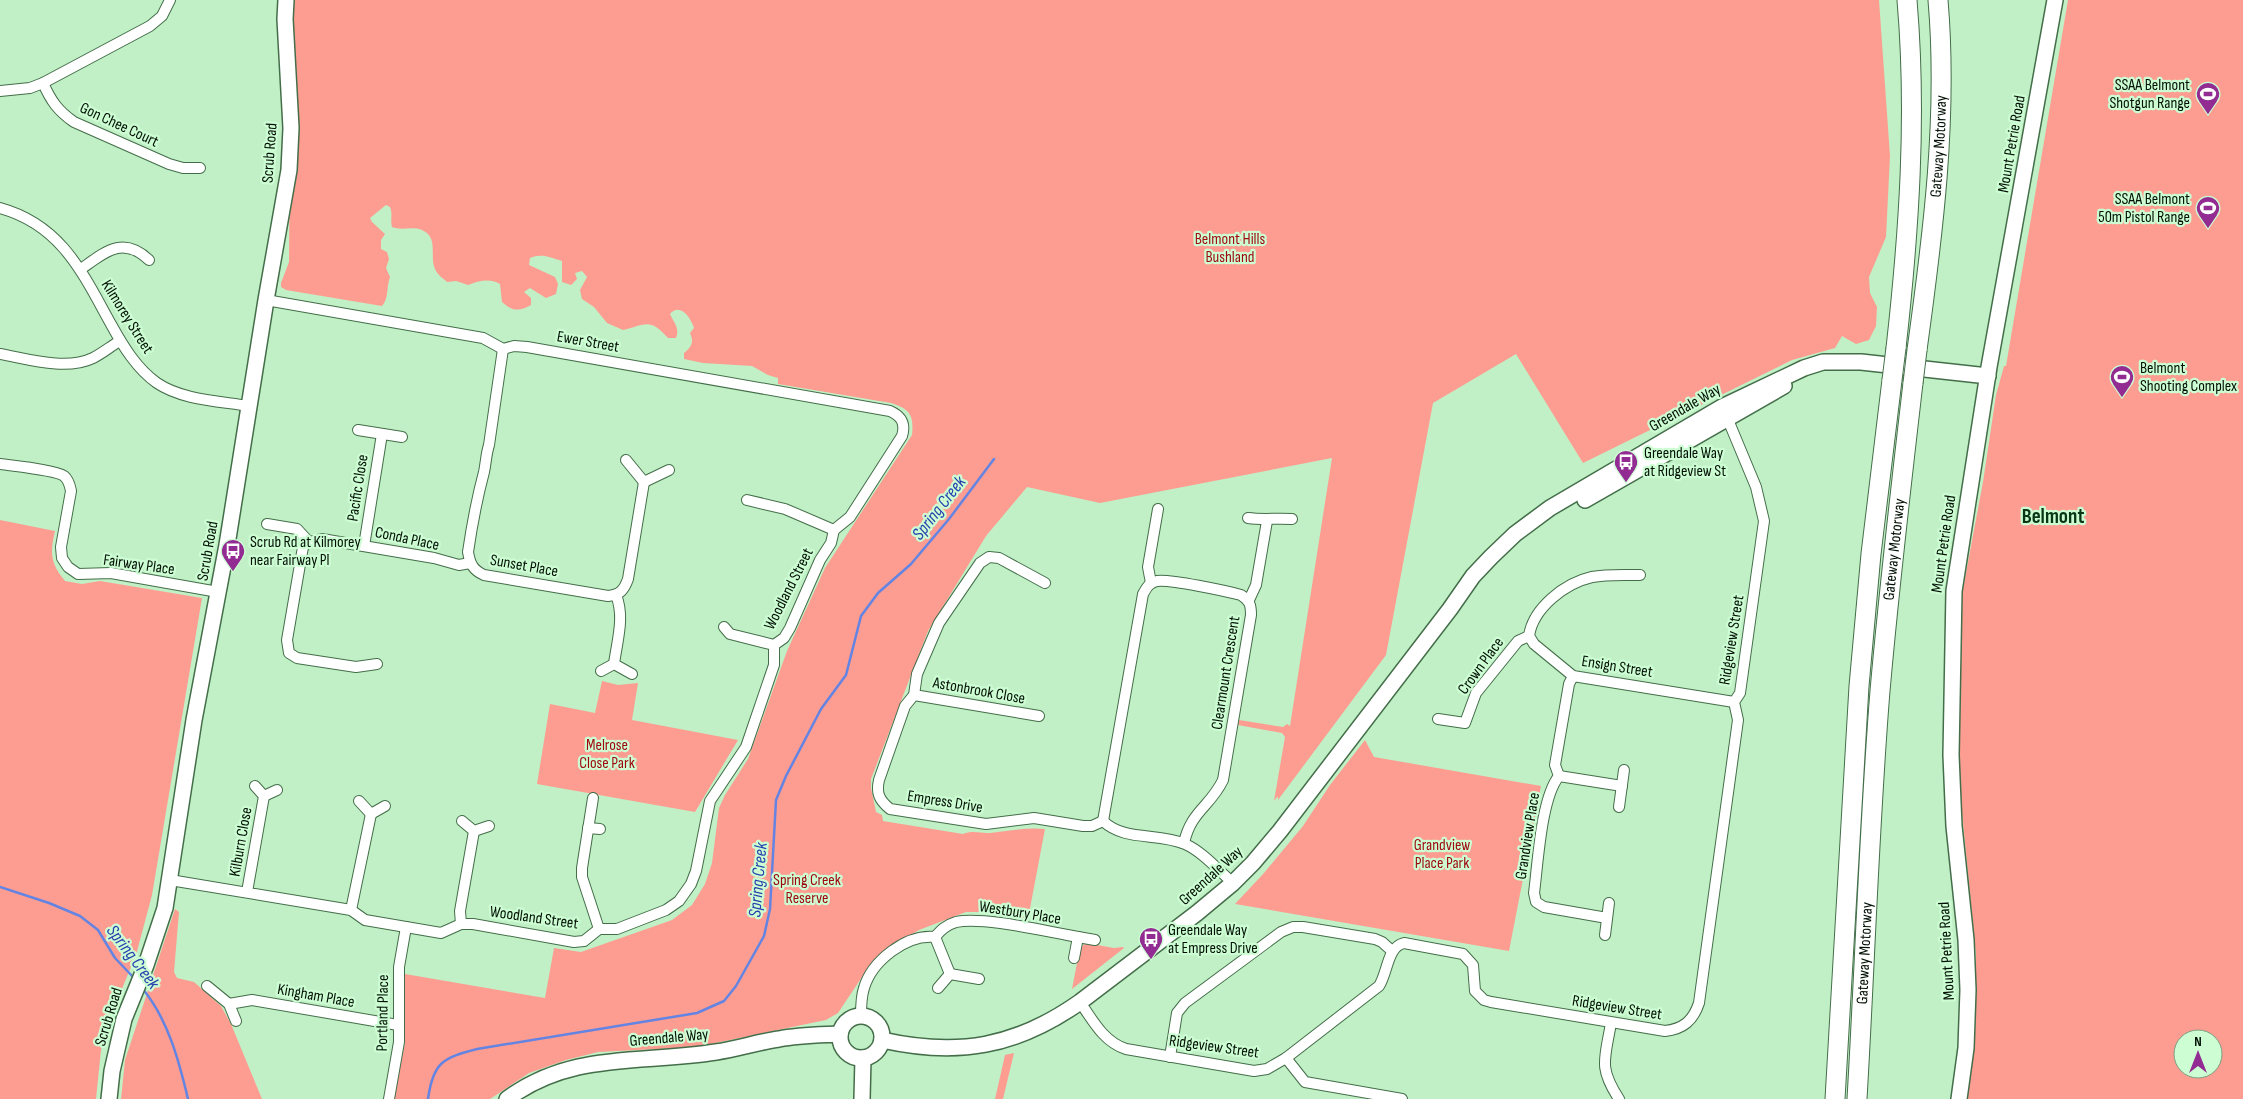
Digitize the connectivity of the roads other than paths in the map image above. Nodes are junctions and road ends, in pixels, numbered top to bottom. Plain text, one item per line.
1 (170, 0) edge
2 (286, 0) edge
3 (1906, 0) edge
4 (1938, 0) edge
5 (2055, 0) edge
6 (43, 83) junction
7 (0, 91) edge
8 (200, 168) dead end
9 (0, 208) edge
10 (149, 260) dead end
11 (81, 270) junction
12 (266, 300) junction
13 (120, 341) junction
14 (503, 348) junction
15 (0, 354) edge
16 (1988, 376) junction
17 (249, 406) junction
18 (1725, 412) junction
19 (903, 421) joint
20 (358, 430) dead end
21 (382, 434) junction
22 (402, 437) dead end
23 (626, 460) dead end
24 (0, 464) edge
25 (669, 470) dead end
26 (644, 482) junction
27 (747, 500) dead end
28 (1158, 509) dead end
29 (1248, 518) dead end
30 (1292, 520) dead end
31 (1267, 521) junction
32 (266, 524) dead end
33 (834, 530) junction
34 (309, 542) junction
35 (364, 546) junction
36 (470, 563) junction
37 (1640, 575) dead end
38 (1045, 583) dead end
39 (1151, 583) junction
40 (218, 592) junction
41 (616, 595) junction
42 (1248, 600) junction
43 (724, 627) dead end
44 (1529, 636) junction
45 (774, 645) junction
46 (377, 664) dead end
47 (614, 664) junction
48 (600, 671) dead end
49 (632, 674) dead end
50 (1573, 676) junction
51 (914, 695) junction
52 (1734, 702) junction
53 (1040, 716) dead end
54 (1438, 719) dead end
55 (1624, 770) dead end
56 (1559, 776) junction
57 (255, 786) dead end
58 (1622, 786) junction
59 (277, 790) dead end
60 (264, 796) junction
61 (593, 798) dead end
62 (359, 801) dead end
63 (386, 806) dead end
64 (1619, 807) dead end
65 (371, 814) junction
66 (1103, 821) junction
67 (462, 822) dead end
68 (489, 826) dead end
69 (588, 828) junction
70 (600, 830) dead end
71 (474, 831) junction
72 (1184, 843) junction
73 (170, 880) junction
74 (1233, 883) junction
75 (247, 892) junction
76 (1610, 903) dead end
77 (351, 910) junction
78 (1607, 918) junction
79 (461, 924) junction
80 (406, 927) junction
81 (599, 928) junction
82 (1605, 935) dead end
83 (935, 938) junction
84 (1078, 938) junction
85 (1095, 940) dead end
86 (1392, 951) junction
87 (1074, 958) dead end
88 (950, 974) junction
89 (979, 979) dead end
90 (207, 986) dead end
91 (938, 988) dead end
92 (1080, 1002) junction
93 (230, 1004) junction
94 (861, 1016) junction
95 (236, 1021) dead end
96 (1610, 1023) junction
97 (398, 1025) junction
98 (840, 1034) junction
99 (882, 1040) junction
100 (1170, 1057) junction
101 (863, 1058) junction
102 (1286, 1058) junction
103 (109, 1099) edge
104 (389, 1099) edge
105 (507, 1099) edge
106 (862, 1099) edge
107 (1402, 1099) edge
108 (1619, 1099) edge
109 (1835, 1099) edge
110 (1857, 1099) edge
111 (1960, 1099) edge

1 - 6 street
2 - 12 street, Scrub Road
3 - 109 highway, Gateway Motorway, bridge
4 - 110 highway, Gateway Motorway, bridge
5 - 16 street, Mount Petrie Road
6 - 7 street
6 - 8 street, Gon Chee Court
9 - 11 street, Kilmorey Street
10 - 11 street
11 - 13 street, Kilmorey Street
12 - 14 street, Ewer Street
12 - 17 street, Scrub Road
13 - 15 street
13 - 17 street, Kilmorey Street
14 - 19 street, Ewer Street
14 - 36 street, Sunset Place
16 - 18 street, Greendale Way
16 - 111 street, Mount Petrie Road
17 - 40 street, Scrub Road
18 - 52 street, Ridgeview Street
18 - 74 street, Greendale Way
19 - 33 street, Woodland Street
20 - 21 street, Pacific Close
21 - 22 street, Pacific Close
21 - 35 street, Pacific Close
23 - 26 street
24 - 40 street, Fairway Place
25 - 26 street
26 - 41 street
27 - 33 street
28 - 39 street
29 - 31 street
30 - 31 street
31 - 42 street
32 - 34 street
33 - 45 street, Woodland Street
34 - 35 street, Conda Place
34 - 46 street
35 - 36 street, Conda Place
36 - 41 street, Sunset Place
37 - 44 street
38 - 51 street, Empress Drive
39 - 42 street, Clearmount Crescent
39 - 66 street
40 - 73 street, Scrub Road
41 - 47 street
42 - 72 street, Clearmount Crescent
43 - 45 street
44 - 50 street, Ensign Street
44 - 54 street, Crown Place
45 - 81 street, Woodland Street
47 - 48 street
47 - 49 street
50 - 52 street, Ensign Street
50 - 56 street, Grandview Place
51 - 53 street, Astonbrook Close
51 - 66 street, Empress Drive
52 - 96 street, Ridgeview Street
55 - 58 street
56 - 58 street
56 - 78 street, Grandview Place
57 - 60 street, Kilburn Close
58 - 64 street
59 - 60 street, Kilburn Close
60 - 75 street, Kilburn Close
61 - 69 street
62 - 65 street
63 - 65 street
65 - 77 street
66 - 72 street
67 - 71 street
68 - 71 street
69 - 70 street
69 - 81 street
71 - 79 street
72 - 74 street
73 - 75 street, Woodland Street
73 - 103 street, Scrub Road
74 - 92 street, Greendale Way
75 - 77 street, Woodland Street
76 - 78 street
77 - 80 street, Woodland Street
78 - 82 street
79 - 80 street, Woodland Street
79 - 81 street, Woodland Street
80 - 97 street, Portland Place
83 - 84 street, Westbury Place
83 - 88 street
83 - 94 street
84 - 85 street, Westbury Place
84 - 87 street, Westbury Place
86 - 96 street, Ridgeview Street
86 - 100 street
86 - 102 street, Ridgeview Street
88 - 89 street
88 - 91 street
90 - 93 street
92 - 99 street, Greendale Way
92 - 100 street, Ridgeview Street
93 - 95 street
93 - 97 street, Kingham Place
94 - 98 street
94 - 99 street
96 - 108 street
97 - 104 street, Portland Place
98 - 101 street
98 - 105 street, Greendale Way
99 - 101 street
100 - 102 street, Ridgeview Street
101 - 106 street
102 - 107 street

